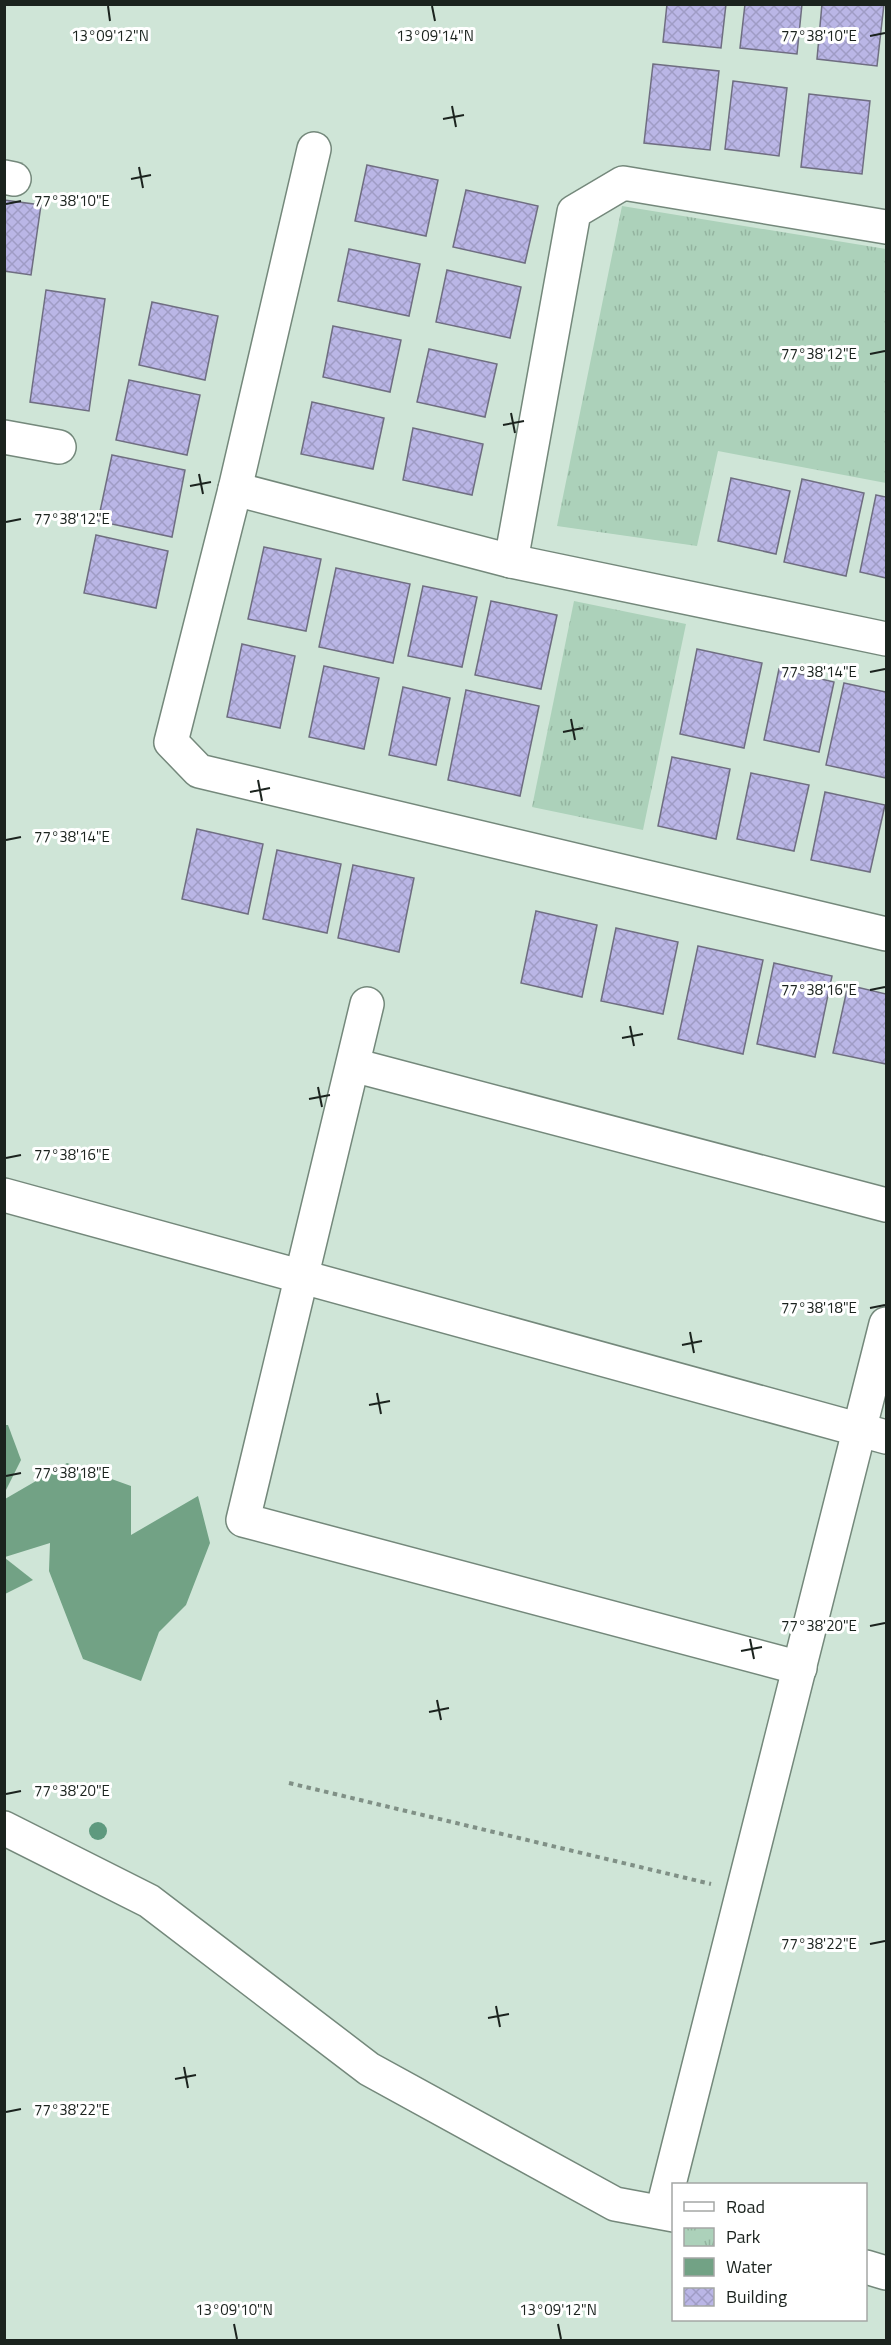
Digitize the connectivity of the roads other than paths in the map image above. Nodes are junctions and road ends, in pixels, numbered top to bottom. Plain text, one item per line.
1 (314, 149) dead end
2 (886, 227) edge
3 (4, 437) edge
4 (59, 447) dead end
5 (235, 489) junction
6 (511, 561) junction
7 (886, 639) edge
8 (886, 934) edge
9 (368, 1004) dead end
10 (353, 1065) junction
11 (4, 1195) edge
12 (886, 1205) edge
13 (302, 1278) junction
14 (886, 1323) edge
15 (873, 1433) edge
16 (800, 1668) junction
17 (4, 1828) edge
18 (675, 2183) edge
19 (672, 2197) edge
20 (668, 2214) edge
21 (867, 2267) edge
22 (886, 2273) edge

1 - 5 street
2 - 6 street
3 - 4 street
5 - 6 street
5 - 8 street
6 - 7 street
9 - 10 street
10 - 12 street
10 - 13 street
11 - 13 street
13 - 15 street
13 - 16 street
14 - 15 street
15 - 16 street
16 - 18 street
17 - 20 street
19 - 20 street
21 - 22 street

